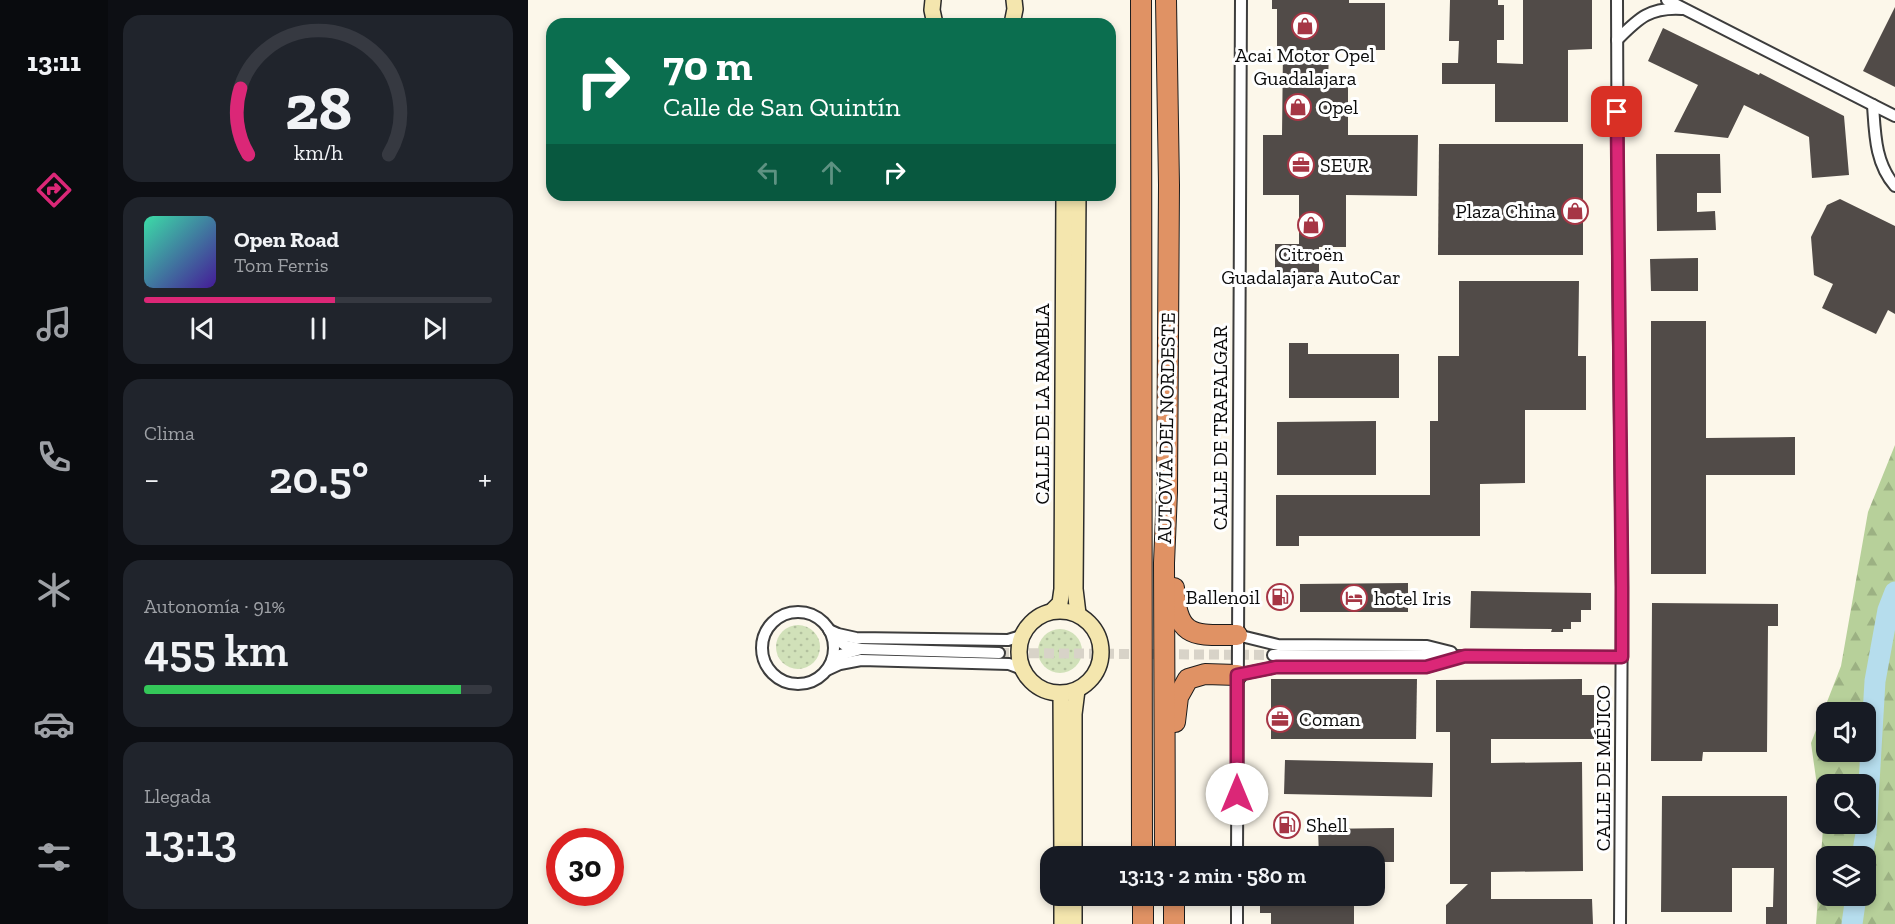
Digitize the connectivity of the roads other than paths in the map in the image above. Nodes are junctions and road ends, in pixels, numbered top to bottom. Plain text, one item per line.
1 (933, 0) edge
2 (1014, 0) edge
3 (1141, 0) edge
4 (1166, 0) edge
5 (1241, 0) edge
6 (1617, 0) edge
7 (1667, 0) edge
8 (1685, 9) junction
9 (934, 18) edge
10 (1015, 18) edge
11 (1617, 40) junction
12 (1873, 105) junction
13 (1895, 116) edge
14 (1895, 186) edge
15 (1064, 201) edge
16 (1078, 201) edge
17 (1167, 492) junction
18 (1052, 611) junction
19 (1078, 614) junction
20 (831, 633) junction
21 (1237, 634) junction
22 (1021, 636) junction
23 (861, 649) junction
24 (999, 652) tunnel mouth
25 (1273, 655) tunnel mouth
26 (1465, 656) junction
27 (1622, 657) junction
28 (829, 666) junction
29 (1022, 669) junction
30 (1237, 675) junction
31 (1077, 690) junction
32 (1061, 694) junction
33 (1062, 846) edge
34 (1074, 846) edge
35 (1142, 846) edge
36 (1165, 846) edge
37 (1174, 846) edge
38 (1237, 846) edge
39 (1062, 906) edge
40 (1074, 906) edge
41 (1143, 906) edge
42 (1165, 906) edge
43 (1174, 906) edge
44 (1237, 906) edge
45 (1062, 924) edge
46 (1074, 924) edge
47 (1143, 924) edge
48 (1165, 924) edge
49 (1174, 924) edge
50 (1237, 924) edge
51 (1620, 924) edge

1 - 9 street
2 - 10 street
3 - 35 highway, AUTOVÍA DEL NORDESTE
4 - 17 highway, AUTOVÍA DEL NORDESTE
5 - 21 street, CALLE DE TRAFALGAR
6 - 11 street, CALLE DE MÉJICO
7 - 8 street
8 - 11 street
8 - 12 street
11 - 27 street, CALLE DE MÉJICO
12 - 13 street
12 - 14 street
15 - 18 street, CALLE DE LA RAMBLA
16 - 19 street
17 - 21 highway
17 - 36 highway, AUTOVÍA DEL NORDESTE
18 - 19 street
18 - 22 street
19 - 31 street
20 - 22 street
20 - 23 street
20 - 28 street
20 - 28 street
21 - 26 street
21 - 30 street, CALLE DE TRAFALGAR
22 - 29 street
23 - 24 street
23 - 28 street
25 - 26 street
26 - 27 street
26 - 30 street
27 - 51 street, CALLE DE MÉJICO
28 - 29 street
29 - 32 street
30 - 37 highway
30 - 38 street, CALLE DE TRAFALGAR
31 - 32 street
31 - 34 street
32 - 33 street
39 - 45 street
40 - 46 street
41 - 47 highway
42 - 48 highway
43 - 49 highway
44 - 50 street

